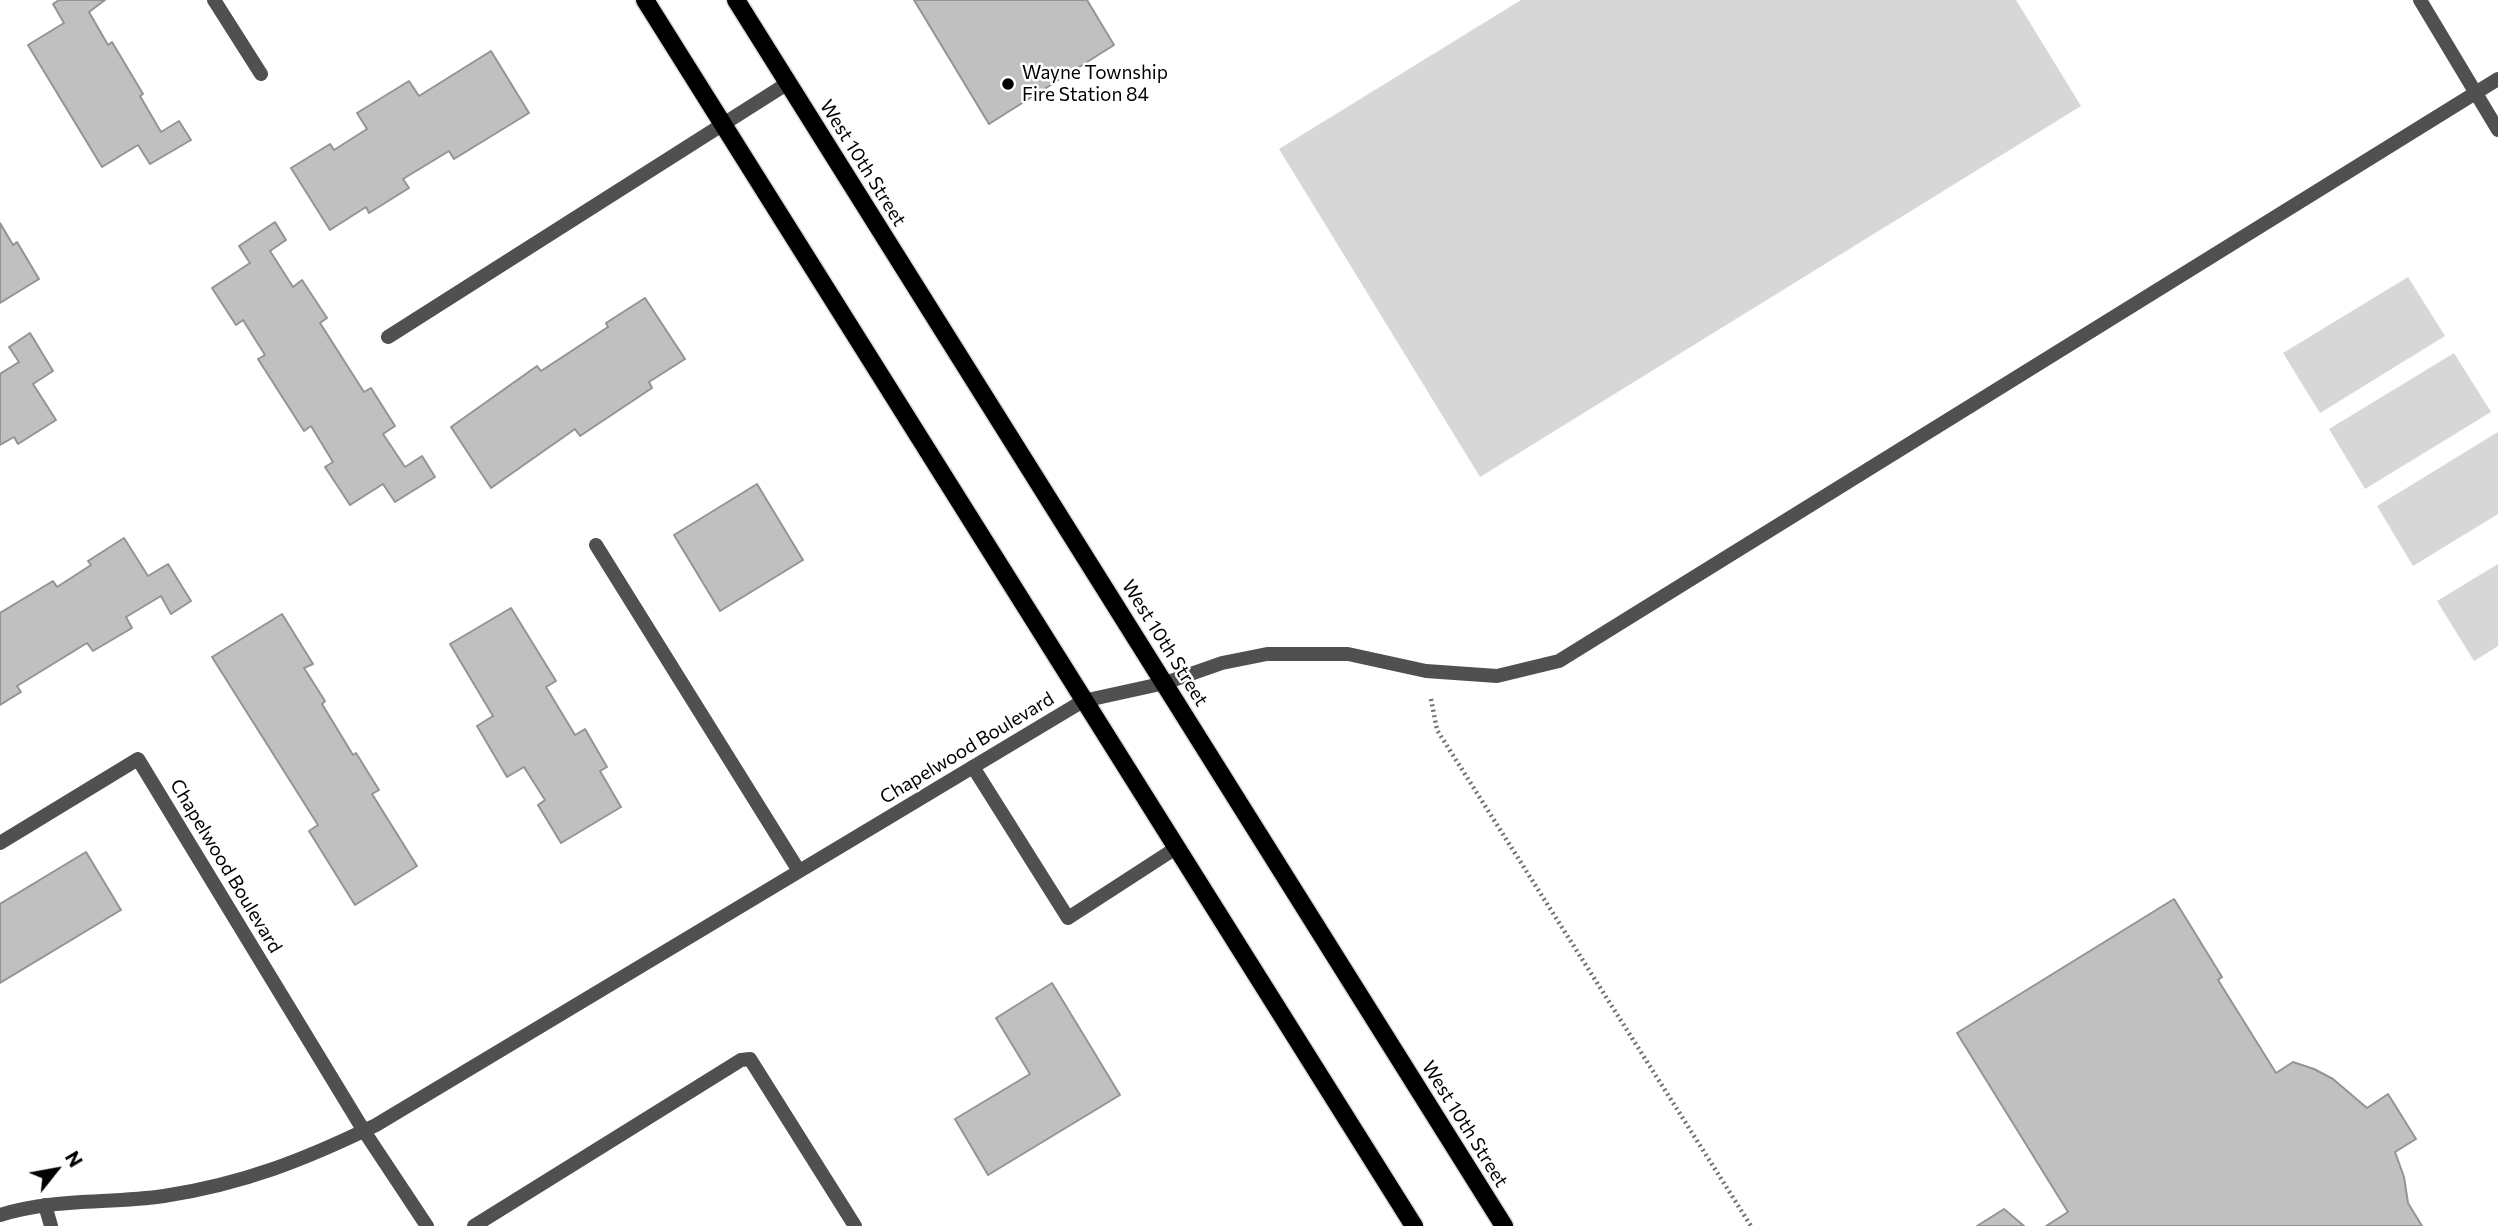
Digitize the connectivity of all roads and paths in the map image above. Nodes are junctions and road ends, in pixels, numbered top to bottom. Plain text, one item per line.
1 (214, 0) edge
2 (645, 0) edge
3 (736, 0) edge
4 (2420, 0) edge
5 (261, 74) dead end
6 (2498, 79) edge
7 (788, 83) junction
8 (2476, 93) junction
9 (721, 124) junction
10 (2498, 130) edge
11 (388, 337) dead end
12 (596, 545) dead end
13 (1426, 671) junction
14 (1165, 683) junction
15 (1083, 701) junction
16 (973, 767) junction
17 (0, 843) edge
18 (1176, 848) junction
19 (799, 872) junction
20 (365, 1131) junction
21 (46, 1205) junction
22 (0, 1215) edge
23 (51, 1226) edge
24 (427, 1226) edge
25 (474, 1226) edge
26 (855, 1226) edge
27 (1414, 1226) edge
28 (1504, 1226) edge
29 (1751, 1226) edge

1 - 5 street
2 - 9 main road
3 - 7 main road, West 10th Street
4 - 8 street
6 - 8 street, Chapelwood Boulevard
7 - 9 street
7 - 14 main road, West 10th Street
8 - 10 street
8 - 13 street, Chapelwood Boulevard
9 - 11 street
9 - 15 main road
12 - 19 street
13 - 14 street, Chapelwood Boulevard
13 - 29 path
14 - 15 street, Chapelwood Boulevard
14 - 28 main road, West 10th Street
15 - 16 street, Chapelwood Boulevard
15 - 18 main road
16 - 18 street
16 - 19 street, Chapelwood Boulevard
17 - 20 street, Chapelwood Boulevard
18 - 27 main road
19 - 20 street, Chapelwood Boulevard
20 - 21 street, Chapelwood Boulevard
20 - 24 street
21 - 22 street, Chapelwood Boulevard
21 - 23 street
25 - 26 street

